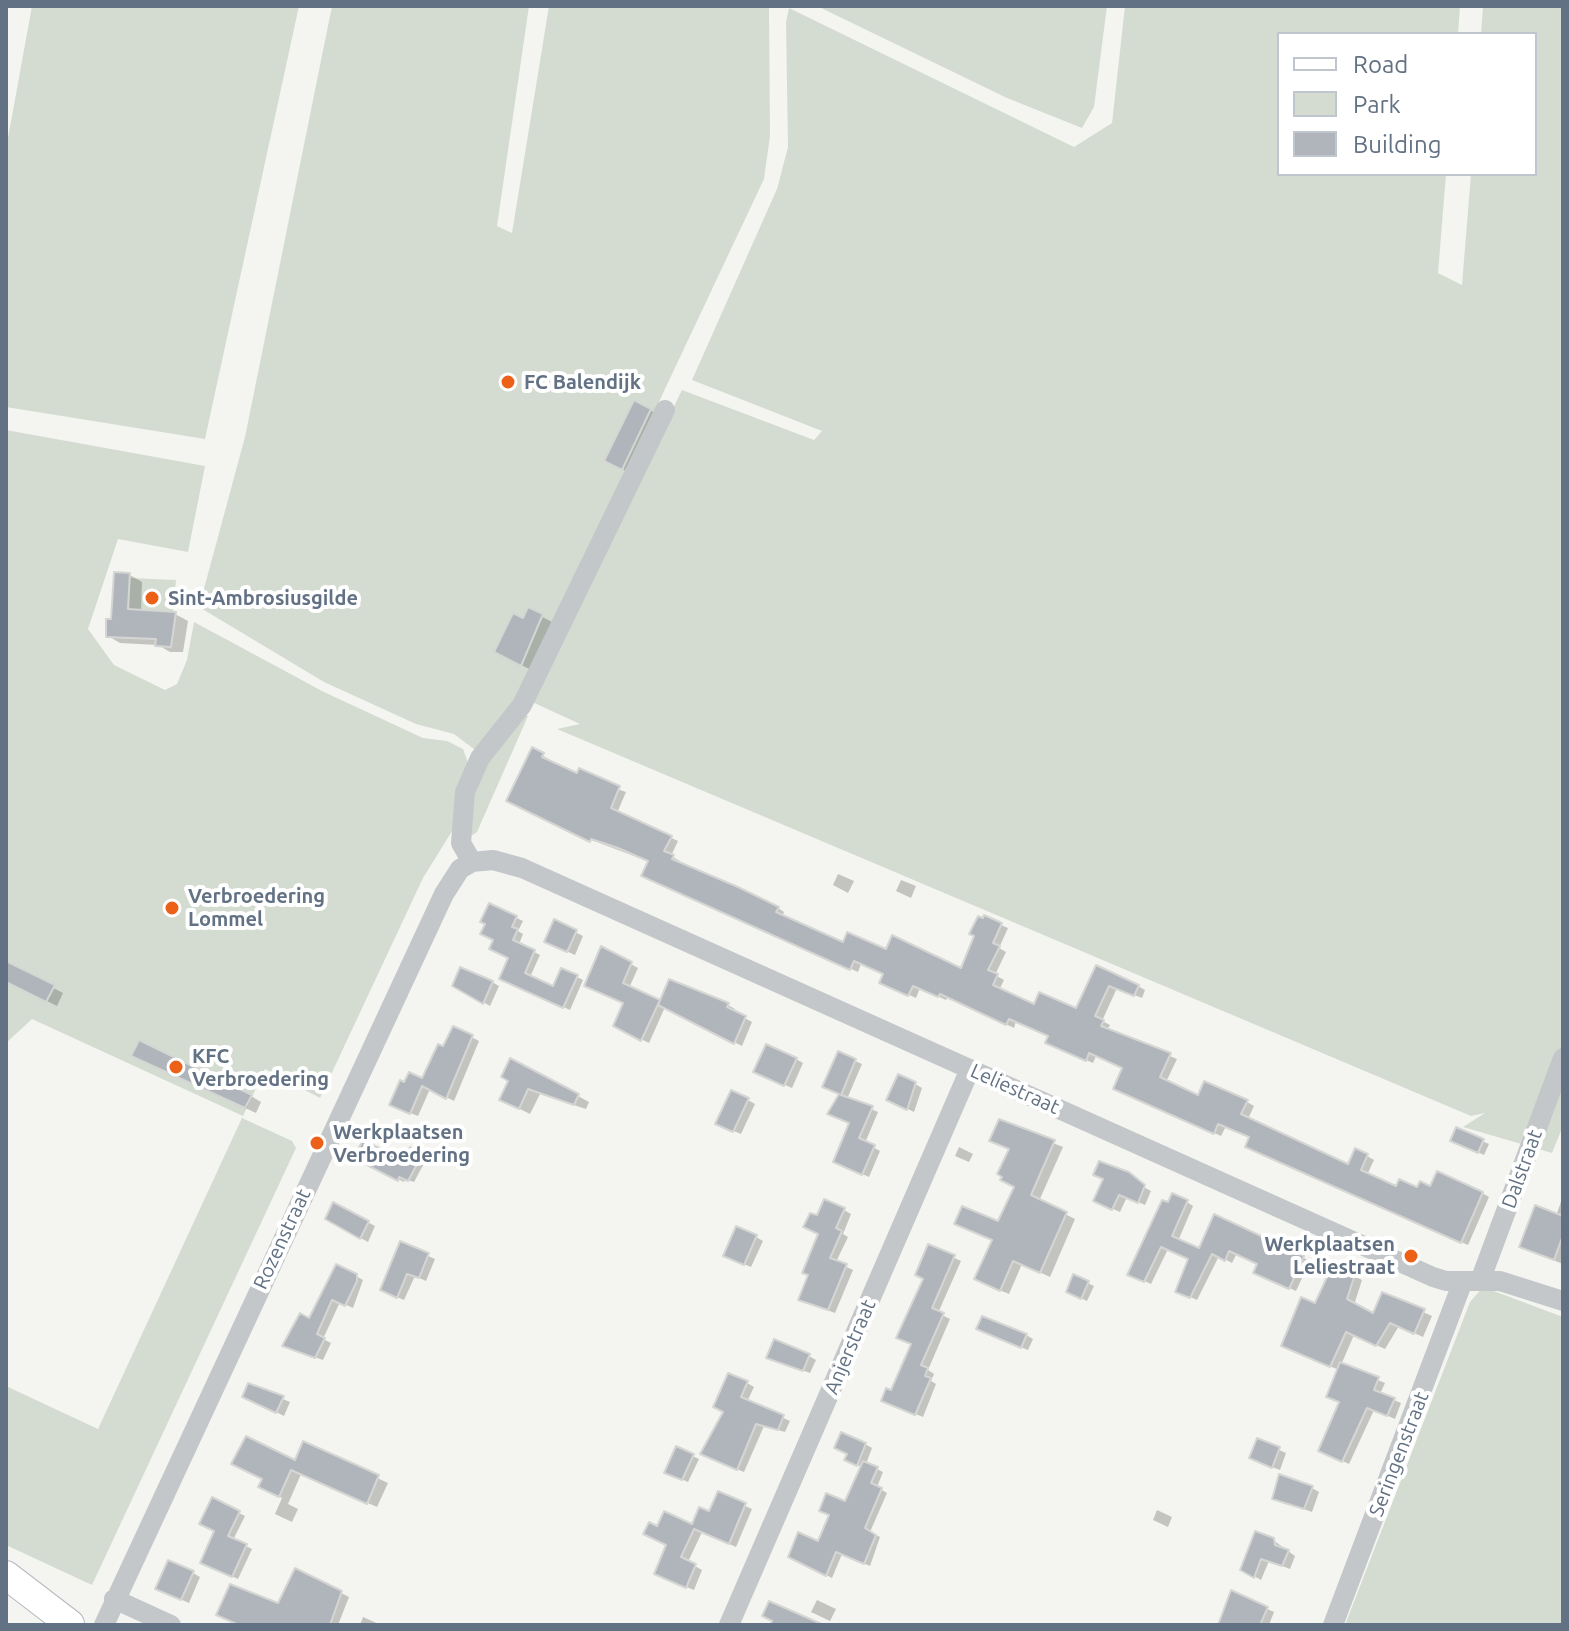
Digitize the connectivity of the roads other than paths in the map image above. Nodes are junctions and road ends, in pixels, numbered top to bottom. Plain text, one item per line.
1 (665, 410) dead end
2 (472, 862) junction
3 (1563, 1058) edge
4 (970, 1069) junction
5 (1471, 1281) junction
6 (1563, 1301) edge
7 (6, 1575) edge
8 (6, 1596) edge
9 (114, 1599) junction
10 (71, 1624) edge
11 (104, 1625) edge
12 (171, 1625) edge
13 (729, 1625) edge
14 (1333, 1625) edge

1 - 2 street
2 - 4 street, Leliestraat
2 - 9 street, Rozenstraat
3 - 5 street, Dalstraat
4 - 5 street, Leliestraat
4 - 13 street, Anjerstraat
5 - 6 street, Leliestraat
5 - 14 street, Seringenstraat
7 - 10 main road
8 - 10 main road
9 - 11 street, Rozenstraat
9 - 12 street

